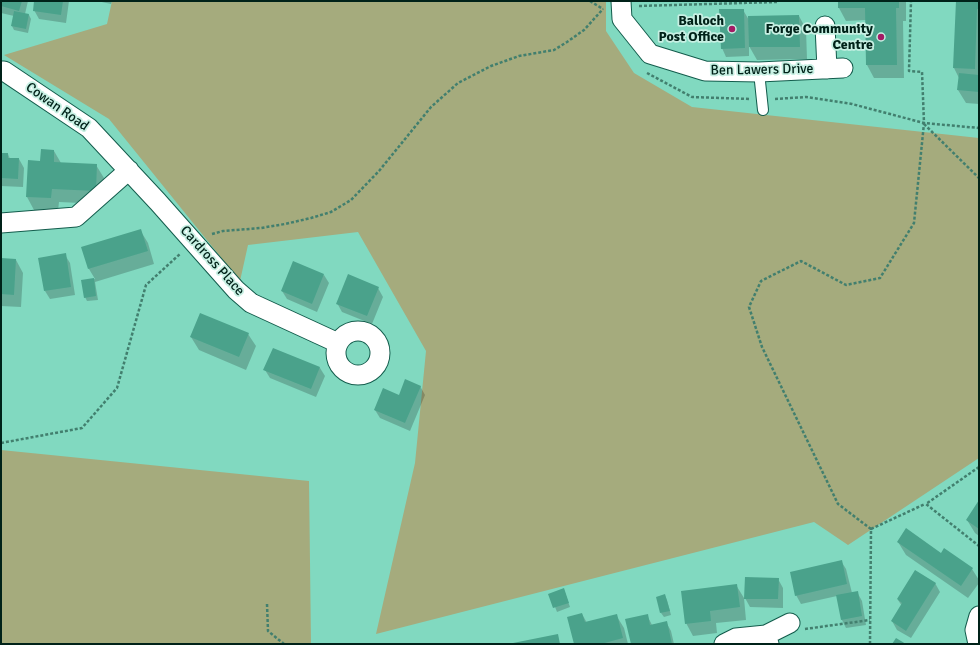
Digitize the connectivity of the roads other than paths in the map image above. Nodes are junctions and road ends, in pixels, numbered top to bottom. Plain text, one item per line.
1 (621, 4) edge
2 (825, 26) dead end
3 (1, 71) edge
4 (759, 72) junction
5 (762, 110) dead end
6 (128, 170) junction
7 (158, 202) joint
8 (1, 223) edge
9 (338, 343) dead end
10 (979, 616) edge
11 (790, 623) road end
12 (767, 639) edge
13 (724, 644) edge
14 (978, 644) edge

1 - 4 street, Ben Lawers Drive
2 - 4 street, Ben Lawers Drive
3 - 6 street, Cowan Road
4 - 5 lane
6 - 7 street, Cowan Road
6 - 8 street
7 - 9 street, Cardross Place
10 - 14 street
11 - 12 street
12 - 13 street

